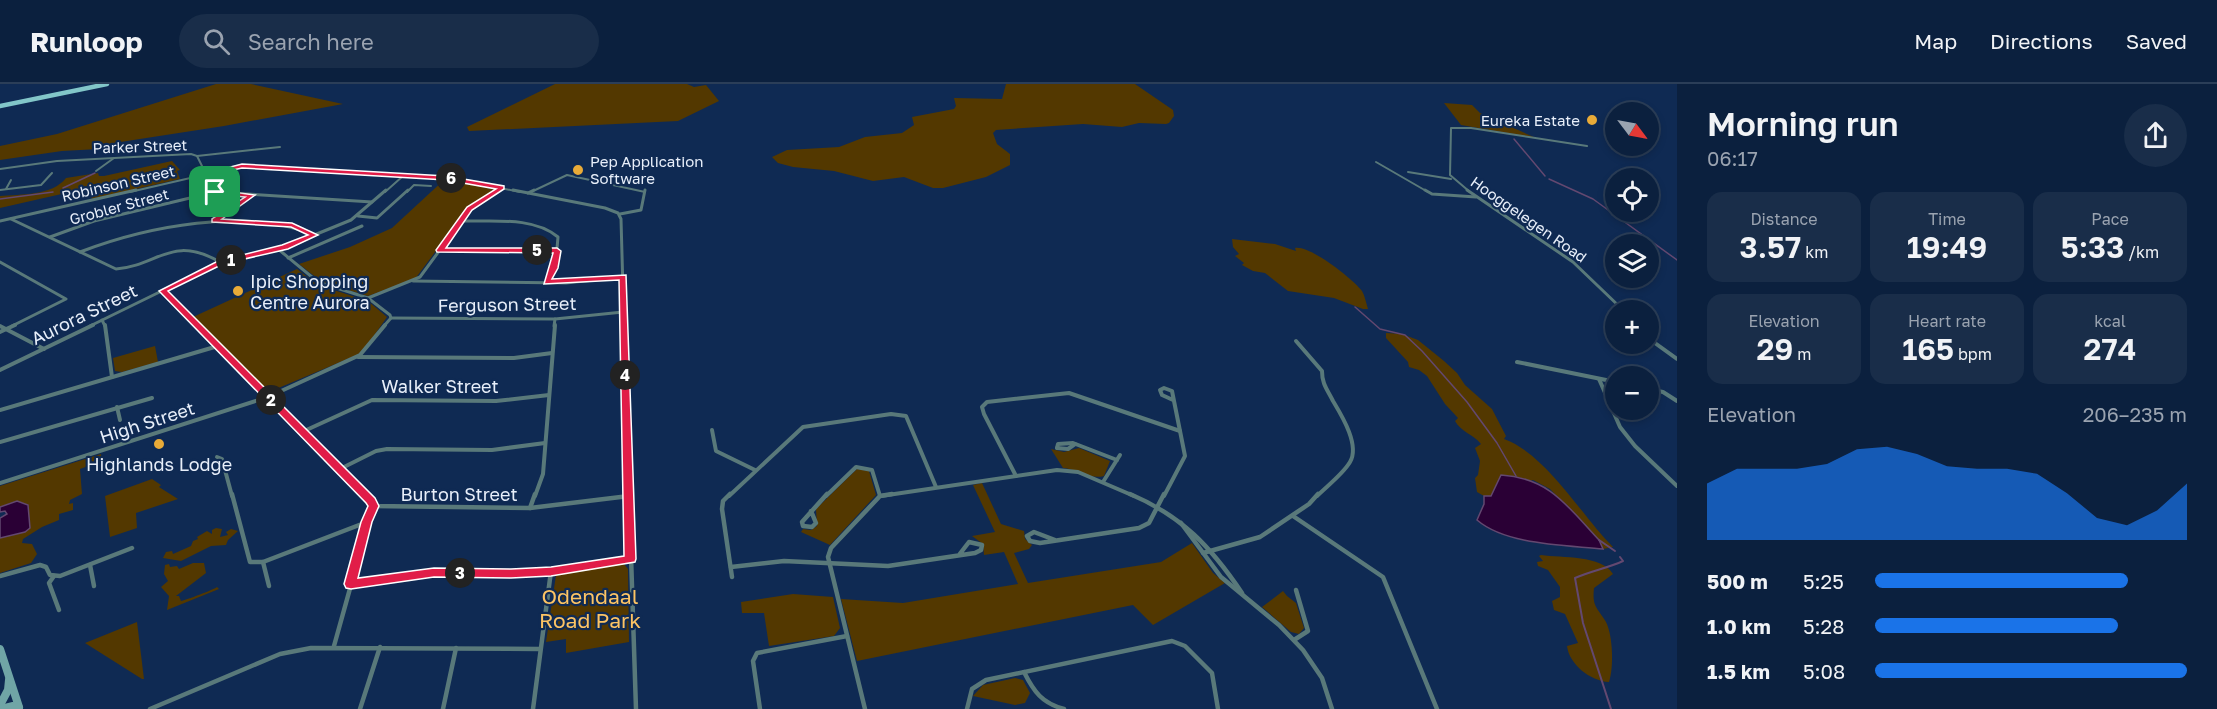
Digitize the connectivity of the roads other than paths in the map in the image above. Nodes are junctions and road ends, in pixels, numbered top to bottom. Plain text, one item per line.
1 (106, 84) edge
2 (0, 106) edge
3 (1587, 146) dead end
4 (280, 147) dead end
5 (197, 156) junction
6 (114, 158) junction
7 (1376, 162) dead end
8 (0, 169) edge
9 (96, 171) dead end
10 (1408, 172) dead end
11 (52, 173) dead end
12 (206, 174) junction
13 (404, 176) junction
14 (11, 180) dead end
15 (1453, 180) junction
16 (431, 186) dead end
17 (502, 188) junction
18 (6, 189) junction
19 (0, 190) edge
20 (215, 192) junction
21 (527, 193) junction
22 (252, 195) junction
23 (1477, 197) junction
24 (372, 202) junction
25 (620, 214) junction
26 (357, 215) junction
27 (11, 218) junction
28 (0, 221) edge
29 (215, 221) junction
30 (460, 222) junction
31 (362, 226) dead end
32 (315, 235) junction
33 (50, 237) junction
34 (278, 249) junction
35 (440, 250) junction
36 (557, 251) junction
37 (80, 252) junction
38 (288, 258) junction
39 (0, 262) edge
40 (221, 262) junction
41 (623, 277) junction
42 (413, 281) junction
43 (547, 282) junction
44 (163, 291) junction
45 (368, 298) junction
46 (1613, 300) edge
47 (623, 312) junction
48 (391, 318) junction
49 (555, 319) junction
50 (102, 320) junction
51 (0, 326) edge
52 (5, 330) junction
53 (0, 332) edge
54 (1296, 341) dead end
55 (218, 346) junction
56 (1659, 346) edge
57 (44, 349) junction
58 (552, 353) junction
59 (358, 357) junction
60 (1677, 359) edge
61 (1517, 362) dead end
62 (0, 370) edge
63 (112, 377) junction
64 (1599, 379) junction
65 (1605, 380) edge
66 (1659, 391) edge
67 (549, 395) junction
68 (268, 397) junction
69 (152, 398) dead end
70 (1173, 400) dead end
71 (1677, 400) edge
72 (117, 406) junction
73 (0, 410) edge
74 (120, 420) dead end
75 (712, 430) dead end
76 (1180, 431) junction
77 (302, 432) junction
78 (0, 442) edge
79 (545, 443) junction
80 (1076, 444) dead end
81 (217, 457) dead end
82 (340, 469) junction
83 (755, 470) junction
84 (1016, 476) junction
85 (1103, 482) junction
86 (0, 483) edge
87 (1677, 486) edge
88 (936, 487) junction
89 (629, 495) junction
90 (880, 496) junction
91 (374, 506) junction
92 (1158, 506) junction
93 (530, 508) junction
94 (811, 511) dead end
95 (1293, 516) junction
96 (366, 522) junction
97 (1181, 523) junction
98 (1055, 540) junction
99 (132, 548) dead end
100 (1211, 551) junction
101 (1203, 553) junction
102 (959, 555) junction
103 (630, 559) junction
104 (263, 562) junction
105 (828, 562) junction
106 (90, 565) junction
107 (730, 567) junction
108 (551, 571) junction
109 (0, 576) edge
110 (54, 576) junction
111 (732, 577) dead end
112 (351, 584) junction
113 (94, 586) dead end
114 (269, 586) dead end
115 (1296, 590) dead end
116 (1242, 593) junction
117 (59, 609) dead end
118 (847, 636) junction
119 (1294, 640) junction
120 (334, 646) junction
121 (380, 647) junction
122 (456, 648) junction
123 (0, 649) edge
124 (540, 649) junction
125 (1024, 672) junction
126 (9, 679) junction
127 (0, 707) edge
128 (159, 707) edge
129 (20, 708) edge
130 (150, 709) edge
131 (360, 709) edge
132 (443, 709) edge
133 (532, 709) edge
134 (636, 709) edge
135 (760, 709) edge
136 (865, 709) edge
137 (967, 709) edge
138 (1064, 709) edge
139 (1218, 709) edge
140 (1332, 709) edge
141 (1437, 709) edge

1 - 2 main road
3 - 15 street, Hooggelegen Road
4 - 5 street, Parker Street
5 - 6 street, Parker Street
5 - 12 street
6 - 8 street, Parker Street
6 - 9 street
7 - 23 street
10 - 15 street
11 - 18 street
12 - 13 street, Robinson Street
12 - 20 street
12 - 27 street, Robinson Street
13 - 17 street, Robinson Street
13 - 24 street, Aurora Street
14 - 18 street
15 - 23 street, Hooggelegen Road
16 - 26 street
17 - 21 street, Robinson Street
17 - 30 street
18 - 19 street
20 - 22 street, Grobler Street
20 - 33 street, Grobler Street
21 - 25 street, Robinson Street
21 - 25 street
22 - 24 street, Grobler Street
22 - 29 street
23 - 46 street, Hooggelegen Road
24 - 26 street, Aurora Street
25 - 41 street
26 - 32 street, Aurora Street
27 - 28 street, Robinson Street
27 - 33 street
29 - 32 street
29 - 37 street
30 - 35 street
30 - 36 street
31 - 38 street
32 - 34 street, Aurora Street
33 - 37 street
34 - 38 street
34 - 40 street, Aurora Street
35 - 36 street
35 - 42 street
36 - 43 street
37 - 40 street
38 - 45 street
39 - 52 street
40 - 44 street, Aurora Street
41 - 43 street
41 - 47 street
42 - 43 street
42 - 45 street
44 - 50 street, Aurora Street
44 - 55 street, Burton Street
45 - 48 street
47 - 49 street, Ferguson Street
47 - 89 street
48 - 49 street, Ferguson Street
48 - 59 street
49 - 58 street
50 - 57 street, Aurora Street
50 - 63 street
51 - 52 street
52 - 53 street
52 - 57 street
54 - 95 street
55 - 63 street
55 - 68 street, Burton Street
56 - 60 street
57 - 62 street, Aurora Street
58 - 59 street
58 - 67 street
59 - 68 street, High Street
61 - 64 street
63 - 73 street
64 - 65 street
64 - 87 street
66 - 71 street
67 - 77 street, Walker Street
67 - 79 street
68 - 77 street, Burton Street
68 - 86 street, High Street
69 - 72 street
70 - 76 street
72 - 74 street
72 - 78 street
75 - 83 street
76 - 84 street
76 - 92 street
77 - 82 street, Burton Street
79 - 82 street
79 - 93 street
80 - 85 street
81 - 104 street
82 - 91 street, Burton Street
83 - 88 street
83 - 107 street
84 - 85 street
84 - 88 street
85 - 92 street
88 - 90 street
89 - 93 street, Burton Street
89 - 103 street
90 - 94 street
90 - 105 street
91 - 93 street, Burton Street
91 - 96 street
92 - 97 street
92 - 98 street
95 - 100 street
95 - 141 street
96 - 104 street
96 - 112 street
97 - 100 street
97 - 101 street
98 - 98 street
99 - 106 street
100 - 101 street
100 - 116 street
101 - 116 street
102 - 102 street
102 - 105 street
103 - 108 street
103 - 134 street
104 - 114 street
105 - 107 street
105 - 118 street
106 - 110 street
106 - 113 street
107 - 111 street
108 - 112 street
108 - 124 street
109 - 110 street
110 - 117 street
112 - 120 street
115 - 119 street
116 - 119 street
118 - 135 street
118 - 136 street
119 - 140 street
120 - 121 street
120 - 128 street
121 - 122 street
121 - 131 street
122 - 124 street
122 - 132 street
123 - 126 main road
124 - 133 street
125 - 137 street
125 - 138 street
125 - 139 street
126 - 127 main road
126 - 129 main road
127 - 129 main road
128 - 130 street

